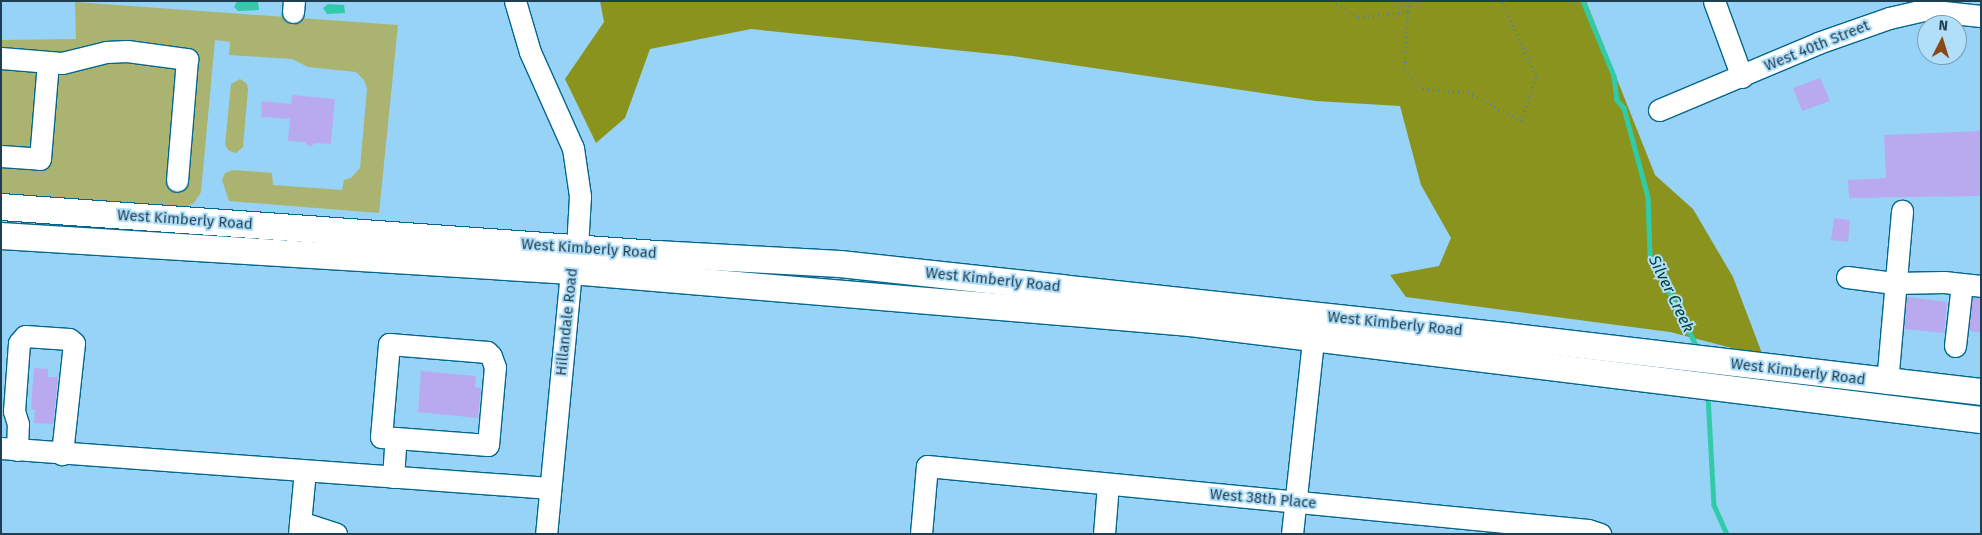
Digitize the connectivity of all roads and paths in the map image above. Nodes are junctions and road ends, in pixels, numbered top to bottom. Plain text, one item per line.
1 (515, 1) edge
2 (1332, 1) edge
3 (1402, 1) edge
4 (1410, 1) edge
5 (1501, 1) edge
6 (1714, 1) edge
7 (1408, 12) junction
8 (1981, 16) edge
9 (1, 58) edge
10 (48, 62) junction
11 (1742, 77) junction
12 (1660, 110) dead end
13 (1, 156) edge
14 (177, 180) dead end
15 (1, 207) edge
16 (1902, 211) dead end
17 (1, 236) edge
18 (574, 259) junction
19 (1846, 277) dead end
20 (1898, 283) junction
21 (1972, 285) edge
22 (1315, 326) junction
23 (1955, 346) dead end
24 (1888, 383) junction
25 (1981, 392) edge
26 (1981, 420) edge
27 (396, 438) junction
28 (9, 449) edge
29 (62, 454) junction
30 (305, 471) junction
31 (393, 477) junction
32 (1108, 484) junction
33 (550, 488) junction
34 (1296, 502) junction
35 (300, 528) edge
36 (336, 534) edge
37 (546, 534) edge
38 (921, 534) edge
39 (1104, 534) edge
40 (1292, 534) edge
41 (1600, 534) edge

1 - 18 street, Hillandale Road
2 - 7 path
3 - 7 path
4 - 7 path
5 - 7 path
6 - 11 street
8 - 11 street, West 40th Street
9 - 10 street
10 - 13 street
10 - 14 street
11 - 12 street, West 40th Street
15 - 18 main road, West Kimberly Road
16 - 20 street
17 - 18 main road, West Kimberly Road
18 - 22 main road, West Kimberly Road
18 - 33 street, Hillandale Road
19 - 20 street
20 - 21 street
20 - 24 street
21 - 23 street
22 - 24 main road, West Kimberly Road
22 - 26 main road, West Kimberly Road
22 - 34 street
24 - 25 main road, West Kimberly Road
27 - 27 street
27 - 31 street
28 - 29 street
28 - 29 street
29 - 30 street
30 - 31 street
30 - 35 street
31 - 33 street
32 - 34 street, West 38th Place
32 - 38 street, West 38th Place
32 - 39 street
33 - 37 street, Hillandale Road
34 - 40 street
34 - 41 street, West 38th Place
35 - 36 street

